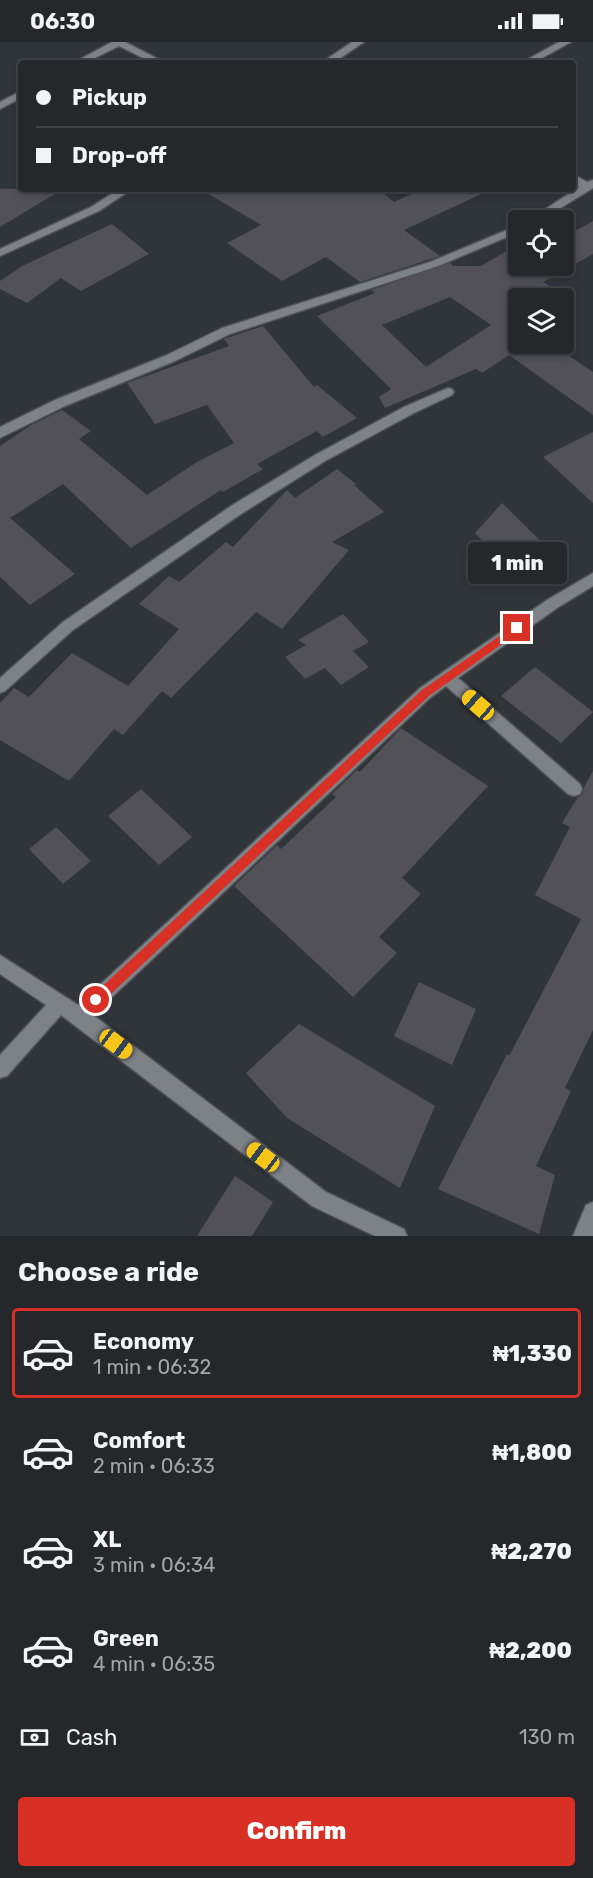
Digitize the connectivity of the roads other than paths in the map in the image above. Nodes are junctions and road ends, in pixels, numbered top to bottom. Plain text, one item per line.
1 (119, 42) edge
2 (359, 42) edge
3 (566, 42) edge
4 (84, 60) edge
5 (155, 60) edge
6 (331, 60) edge
7 (532, 60) edge
8 (18, 96) edge
9 (0, 106) edge
10 (589, 185) edge
11 (122, 192) edge
12 (550, 210) edge
13 (508, 233) edge
14 (0, 253) edge
15 (448, 392) dead end
16 (0, 433) edge
17 (593, 579) edge
18 (446, 677) junction
19 (0, 687) edge
20 (574, 789) dead end
21 (0, 964) edge
22 (60, 1003) junction
23 (79, 1016) junction
24 (0, 1069) edge
25 (593, 1212) edge
26 (397, 1236) edge
27 (583, 1236) edge

1 - 4 street
1 - 5 street
2 - 6 street
3 - 7 street
8 - 9 street
10 - 12 street
11 - 14 street
13 - 16 street
15 - 19 street
17 - 18 street
18 - 20 street
18 - 23 street
21 - 22 street
22 - 23 street
22 - 24 street
23 - 26 street
25 - 27 street

